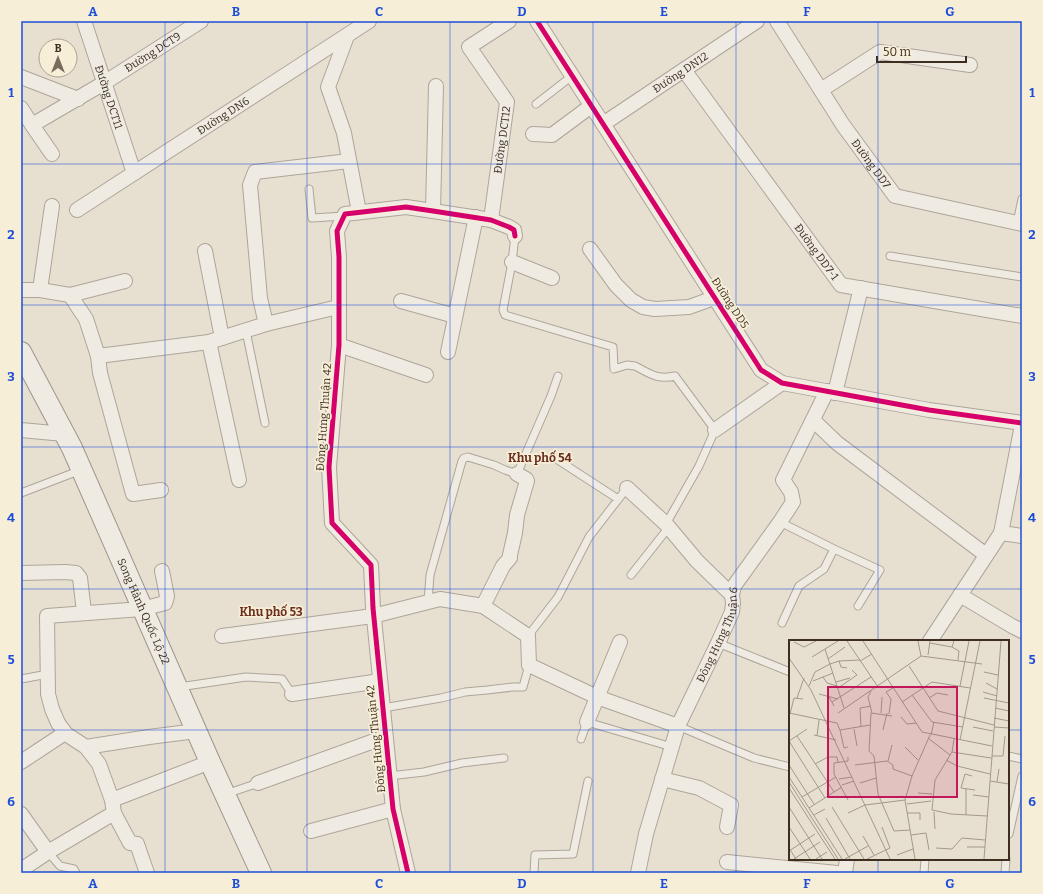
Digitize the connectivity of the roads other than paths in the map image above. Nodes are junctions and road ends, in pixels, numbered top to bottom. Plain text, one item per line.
1 (84, 21) edge
2 (201, 21) edge
3 (369, 21) edge
4 (509, 21) edge
5 (537, 21) edge
6 (757, 21) edge
7 (777, 21) edge
8 (347, 36) junction
9 (970, 65) dead end
10 (684, 70) junction
11 (572, 76) junction
12 (21, 77) edge
13 (104, 84) junction
14 (436, 86) dead end
15 (821, 90) junction
16 (78, 99) junction
17 (536, 104) dead end
18 (592, 106) junction
19 (21, 108) edge
20 (603, 124) junction
21 (32, 125) junction
22 (533, 134) dead end
23 (52, 154) dead end
24 (349, 161) junction
25 (134, 173) junction
26 (309, 189) dead end
27 (1022, 199) edge
28 (52, 206) dead end
29 (77, 210) dead end
30 (433, 210) junction
31 (359, 212) junction
32 (344, 216) junction
33 (476, 217) junction
34 (491, 220) junction
35 (1020, 223) edge
36 (515, 236) joint
37 (590, 249) dead end
38 (205, 251) dead end
39 (890, 256) dead end
40 (512, 262) junction
41 (1022, 277) edge
42 (552, 278) dead end
43 (125, 281) dead end
44 (861, 288) junction
45 (21, 290) edge
46 (40, 290) junction
47 (70, 295) junction
48 (714, 298) junction
49 (401, 301) dead end
50 (338, 307) junction
51 (455, 316) junction
52 (1022, 316) edge
53 (266, 324) junction
54 (246, 331) junction
55 (215, 340) junction
56 (339, 346) junction
57 (21, 352) edge
58 (448, 352) dead end
59 (98, 356) junction
60 (426, 375) dead end
61 (558, 376) dead end
62 (782, 383) junction
63 (831, 392) junction
64 (813, 420) junction
65 (265, 423) dead end
66 (1022, 424) edge
67 (21, 430) edge
68 (714, 430) junction
69 (64, 434) junction
70 (558, 460) dead end
71 (82, 470) junction
72 (517, 474) junction
73 (239, 480) dead end
74 (161, 490) dead end
75 (21, 493) edge
76 (623, 493) junction
77 (780, 522) junction
78 (667, 526) junction
79 (1001, 533) junction
80 (1022, 536) edge
81 (834, 549) junction
82 (986, 555) junction
83 (162, 571) dead end
84 (21, 573) edge
85 (631, 574) dead end
86 (732, 595) junction
87 (960, 595) junction
88 (428, 602) junction
89 (483, 606) junction
90 (858, 606) dead end
91 (142, 609) junction
92 (84, 612) junction
93 (373, 616) junction
94 (782, 624) dead end
95 (1022, 631) edge
96 (222, 636) dead end
97 (528, 636) junction
98 (931, 640) edge
99 (620, 642) dead end
100 (718, 643) junction
101 (529, 665) junction
102 (789, 672) edge
103 (48, 674) junction
104 (21, 679) edge
105 (380, 681) junction
106 (177, 687) junction
107 (292, 694) joint
108 (597, 697) junction
109 (383, 708) junction
110 (587, 722) junction
111 (678, 726) junction
112 (196, 731) junction
113 (65, 733) junction
114 (385, 737) junction
115 (580, 739) dead end
116 (86, 747) junction
117 (672, 747) junction
118 (1009, 756) edge
119 (504, 758) dead end
120 (1022, 760) edge
121 (21, 762) edge
122 (210, 762) junction
123 (789, 766) edge
124 (389, 776) junction
125 (1022, 776) edge
126 (662, 779) junction
127 (588, 782) dead end
128 (258, 783) joint
129 (224, 795) junction
130 (113, 806) junction
131 (392, 809) junction
132 (21, 814) edge
133 (727, 827) dead end
134 (311, 831) dead end
135 (1009, 834) edge
136 (48, 852) junction
137 (847, 860) edge
138 (925, 860) edge
139 (1006, 860) edge
140 (727, 862) dead end
141 (21, 870) edge
142 (76, 873) edge
143 (147, 873) edge
144 (261, 873) edge
145 (408, 873) edge
146 (534, 873) edge
147 (638, 873) edge
148 (837, 873) edge
149 (845, 873) edge
150 (924, 873) edge
151 (1005, 873) edge

1 - 13 street, Đường DCT11
2 - 13 street, Đường DCT9
3 - 8 street, Đường DN6
4 - 34 street, Đường DCT12
5 - 11 street, Đường DD5
6 - 10 street, Đường DN12
7 - 15 street, Đường DD7
8 - 24 street
8 - 25 street, Đường DN6
9 - 15 street
10 - 20 street, Đường DN12
10 - 44 street, Đường DD7-1
11 - 17 lane
11 - 18 street, Đường DD5
12 - 16 street
13 - 16 street, Đường DCT9
13 - 25 street, Đường DCT11
14 - 30 street
15 - 35 street, Đường DD7
16 - 21 street, Đường DCT9
18 - 20 street, Đường DD5
18 - 22 street
19 - 21 street
20 - 48 street, Đường DD5
21 - 23 street
24 - 31 street
24 - 53 street
25 - 29 street, Đường DN6
26 - 32 lane
27 - 35 lane
28 - 46 street
30 - 31 street
30 - 33 street
31 - 32 street
32 - 50 street, Đông Hưng Thuận 42
33 - 34 street
33 - 51 street
34 - 36 street
36 - 40 lane
37 - 48 street
38 - 55 street
39 - 41 lane
40 - 42 street
40 - 68 lane
43 - 47 street
44 - 52 street, Đường DD7-1
44 - 63 street, Đông Hưng Thuận 6
45 - 46 street
46 - 47 street
47 - 59 street
48 - 62 street, Đường DD5
49 - 51 street
50 - 53 street
50 - 56 street, Đông Hưng Thuận 42
51 - 58 street
53 - 54 street
54 - 55 street
54 - 65 lane
55 - 59 street
55 - 73 street
56 - 60 street
56 - 93 street, Đông Hưng Thuận 42
57 - 69 street, Song Hành Quốc Lộ 22
59 - 74 street
61 - 72 lane
62 - 63 street, Đường DD5
62 - 68 street
63 - 64 street, Đông Hưng Thuận 6
63 - 66 street, Đường DD5
64 - 77 street, Đông Hưng Thuận 6
64 - 82 street
66 - 79 street
67 - 69 street
68 - 78 lane
69 - 71 street, Song Hành Quốc Lộ 22
70 - 76 lane
71 - 75 lane
71 - 91 street, Song Hành Quốc Lộ 22
72 - 88 lane
72 - 89 street
76 - 78 street
76 - 97 lane
77 - 81 lane
77 - 86 street, Đông Hưng Thuận 6
78 - 85 lane
78 - 86 street
79 - 80 street
79 - 82 street
81 - 90 lane
81 - 94 lane
82 - 87 street
83 - 91 street
84 - 92 street
86 - 100 street, Đông Hưng Thuận 6
87 - 95 street
87 - 98 street
88 - 89 street
88 - 93 street
89 - 97 street
91 - 92 street
91 - 106 street, Song Hành Quốc Lộ 22
92 - 103 street
93 - 96 street
93 - 105 street, Đông Hưng Thuận 42
97 - 101 street
99 - 108 street
100 - 102 lane
100 - 111 street, Đông Hưng Thuận 6
101 - 108 street
101 - 109 lane
103 - 104 lane
103 - 113 street
105 - 107 street
105 - 109 street, Đông Hưng Thuận 42
106 - 107 lane
106 - 112 street, Song Hành Quốc Lộ 22
108 - 110 street
108 - 111 street
109 - 114 street, Đông Hưng Thuận 42
110 - 115 lane
110 - 117 lane
111 - 117 street, Đông Hưng Thuận 6
111 - 123 lane
112 - 116 street
112 - 122 street, Song Hành Quốc Lộ 22
113 - 116 street
113 - 121 street
114 - 124 street, Đông Hưng Thuận 42
114 - 128 street
116 - 130 street
117 - 126 street, Đông Hưng Thuận 6
118 - 120 lane
119 - 124 lane
122 - 129 street, Song Hành Quốc Lộ 22
122 - 130 street
124 - 131 street, Đông Hưng Thuận 42
125 - 135 lane
126 - 133 street
126 - 147 street, Đông Hưng Thuận 6
127 - 146 lane
128 - 129 lane
129 - 144 street, Song Hành Quốc Lộ 22
130 - 136 street
130 - 143 street
131 - 134 street
131 - 145 street, Đông Hưng Thuận 42
132 - 136 street
136 - 141 street
136 - 142 lane
137 - 149 street
138 - 150 lane
139 - 151 lane
140 - 148 street

